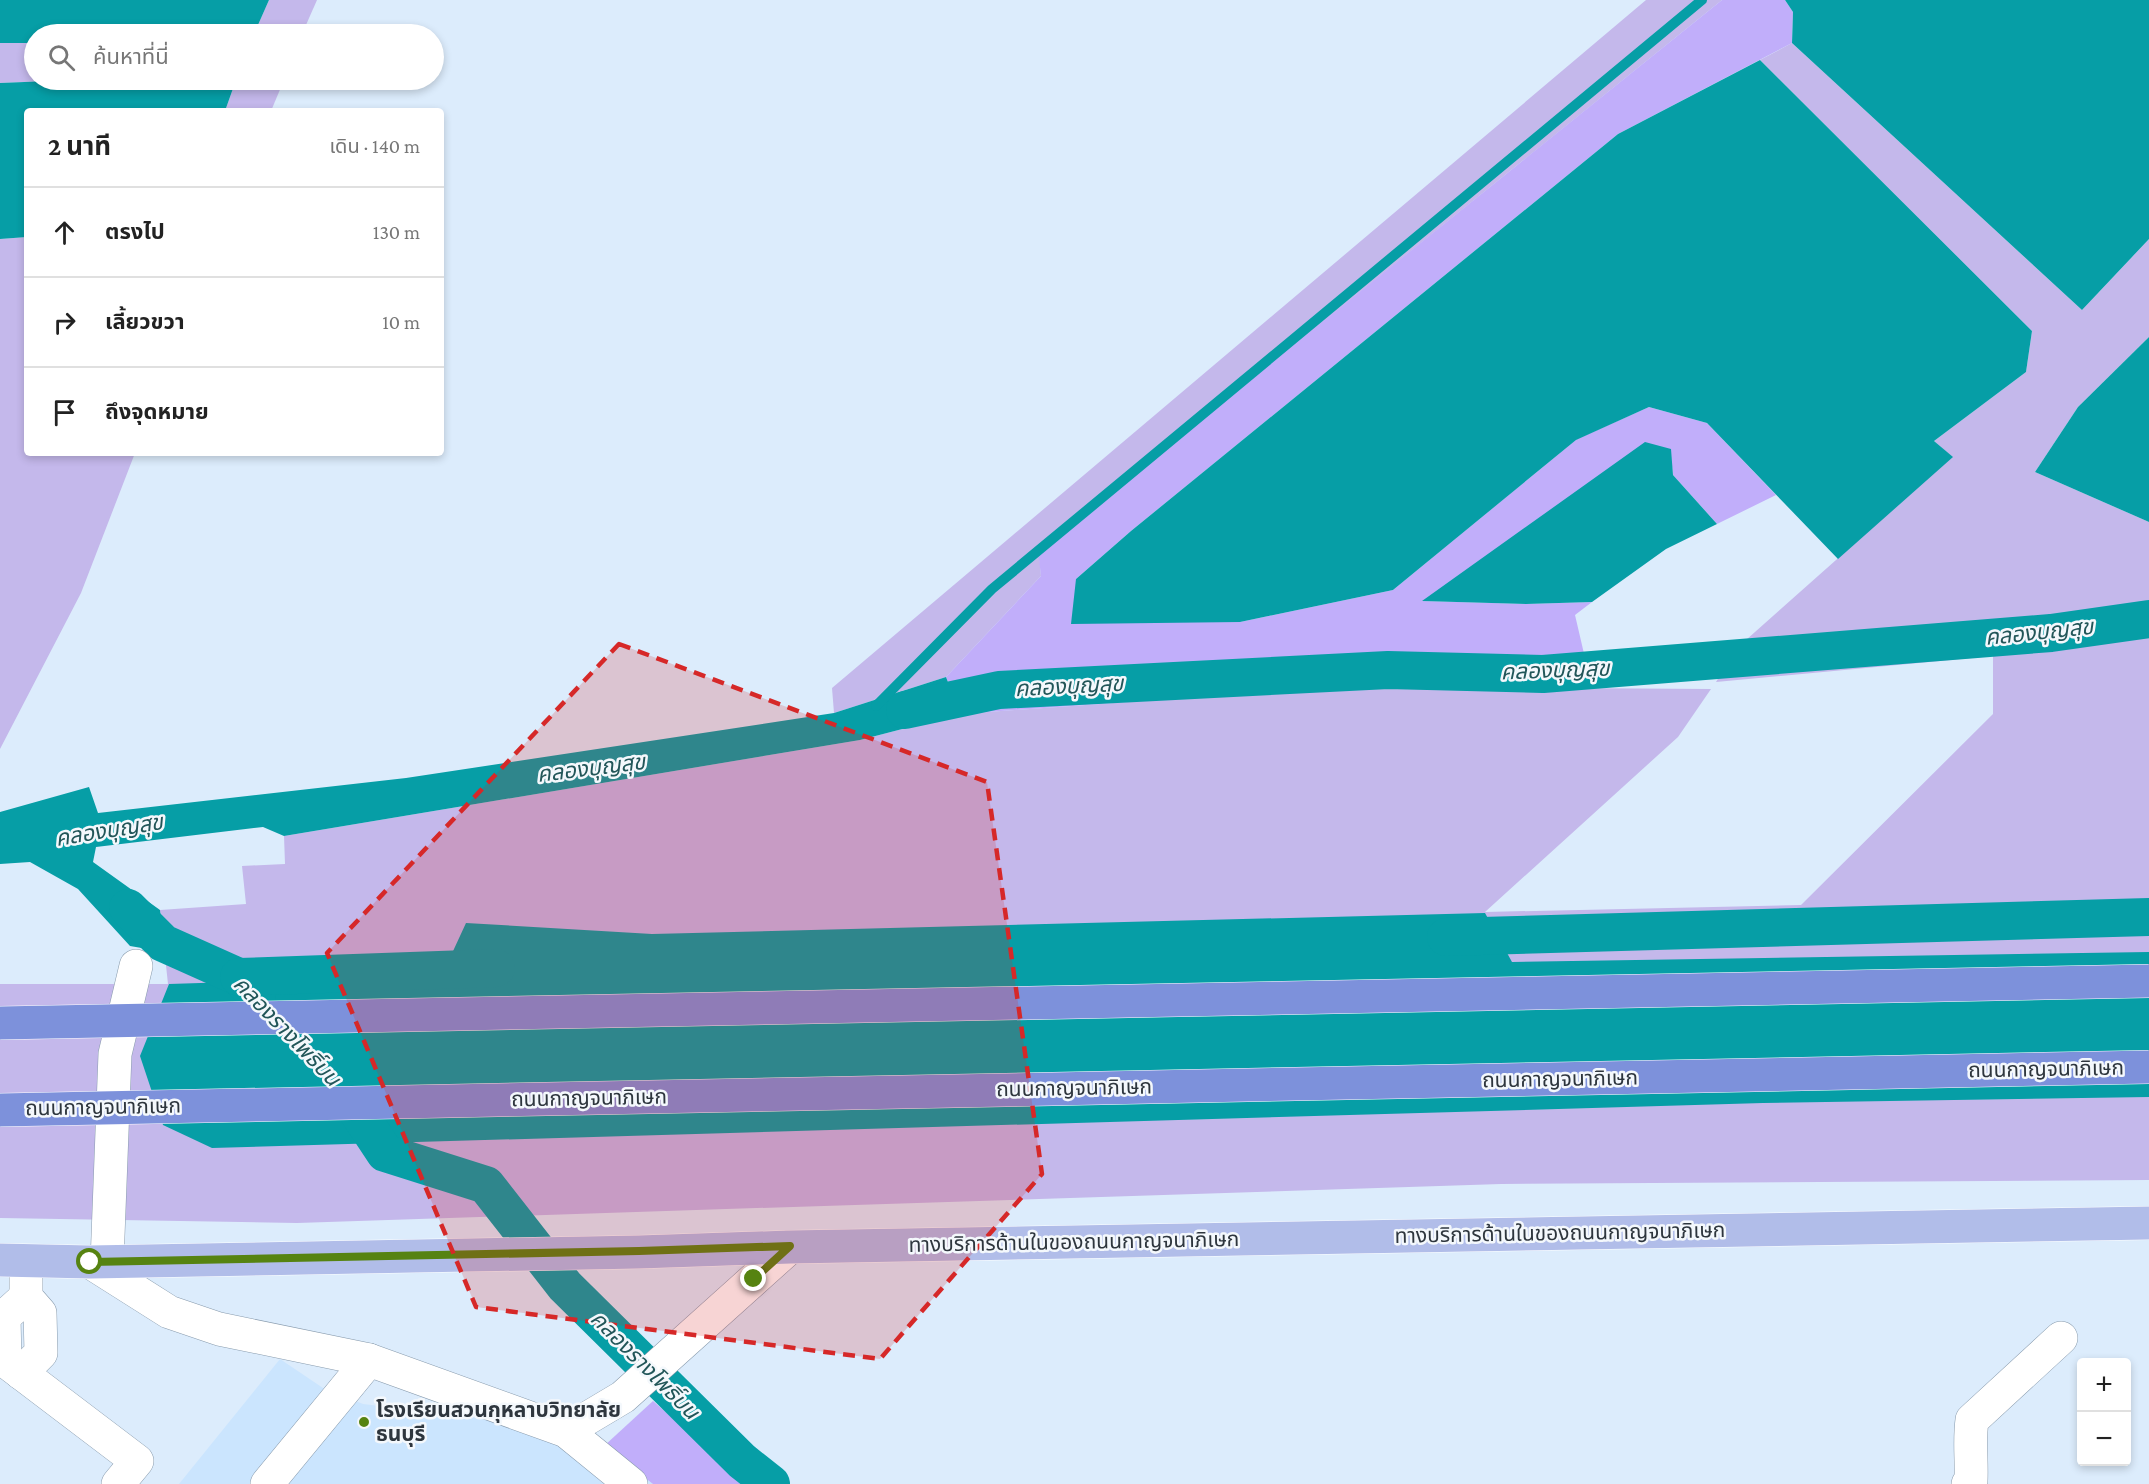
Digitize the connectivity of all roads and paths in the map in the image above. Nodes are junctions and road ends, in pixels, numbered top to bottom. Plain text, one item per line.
1 (136, 966) dead end
2 (2149, 981) edge
3 (0, 1023) edge
4 (2149, 1067) edge
5 (0, 1110) edge
6 (2149, 1223) edge
7 (790, 1246) junction
8 (13, 1260) edge
9 (98, 1262) junction
10 (2061, 1338) dead end
11 (369, 1360) junction
12 (9, 1363) edge
13 (566, 1431) junction
14 (118, 1484) edge
15 (267, 1484) edge
16 (631, 1484) edge
17 (1968, 1484) edge

1 - 9 street
2 - 3 highway, bridge
4 - 5 highway, ถนนกาญจนาภิเษก, bridge
6 - 7 main road, ทางบริการด้านในของถนนกาญจนาภิเษก
7 - 9 main road, ทางบริการด้านในของถนนกาญจนาภิเษก
7 - 13 street
8 - 9 main road, ทางบริการด้านในของถนนกาญจนาภิเษก
8 - 12 street
9 - 11 street
10 - 17 street
11 - 13 street
11 - 15 street
12 - 14 street
13 - 16 street

